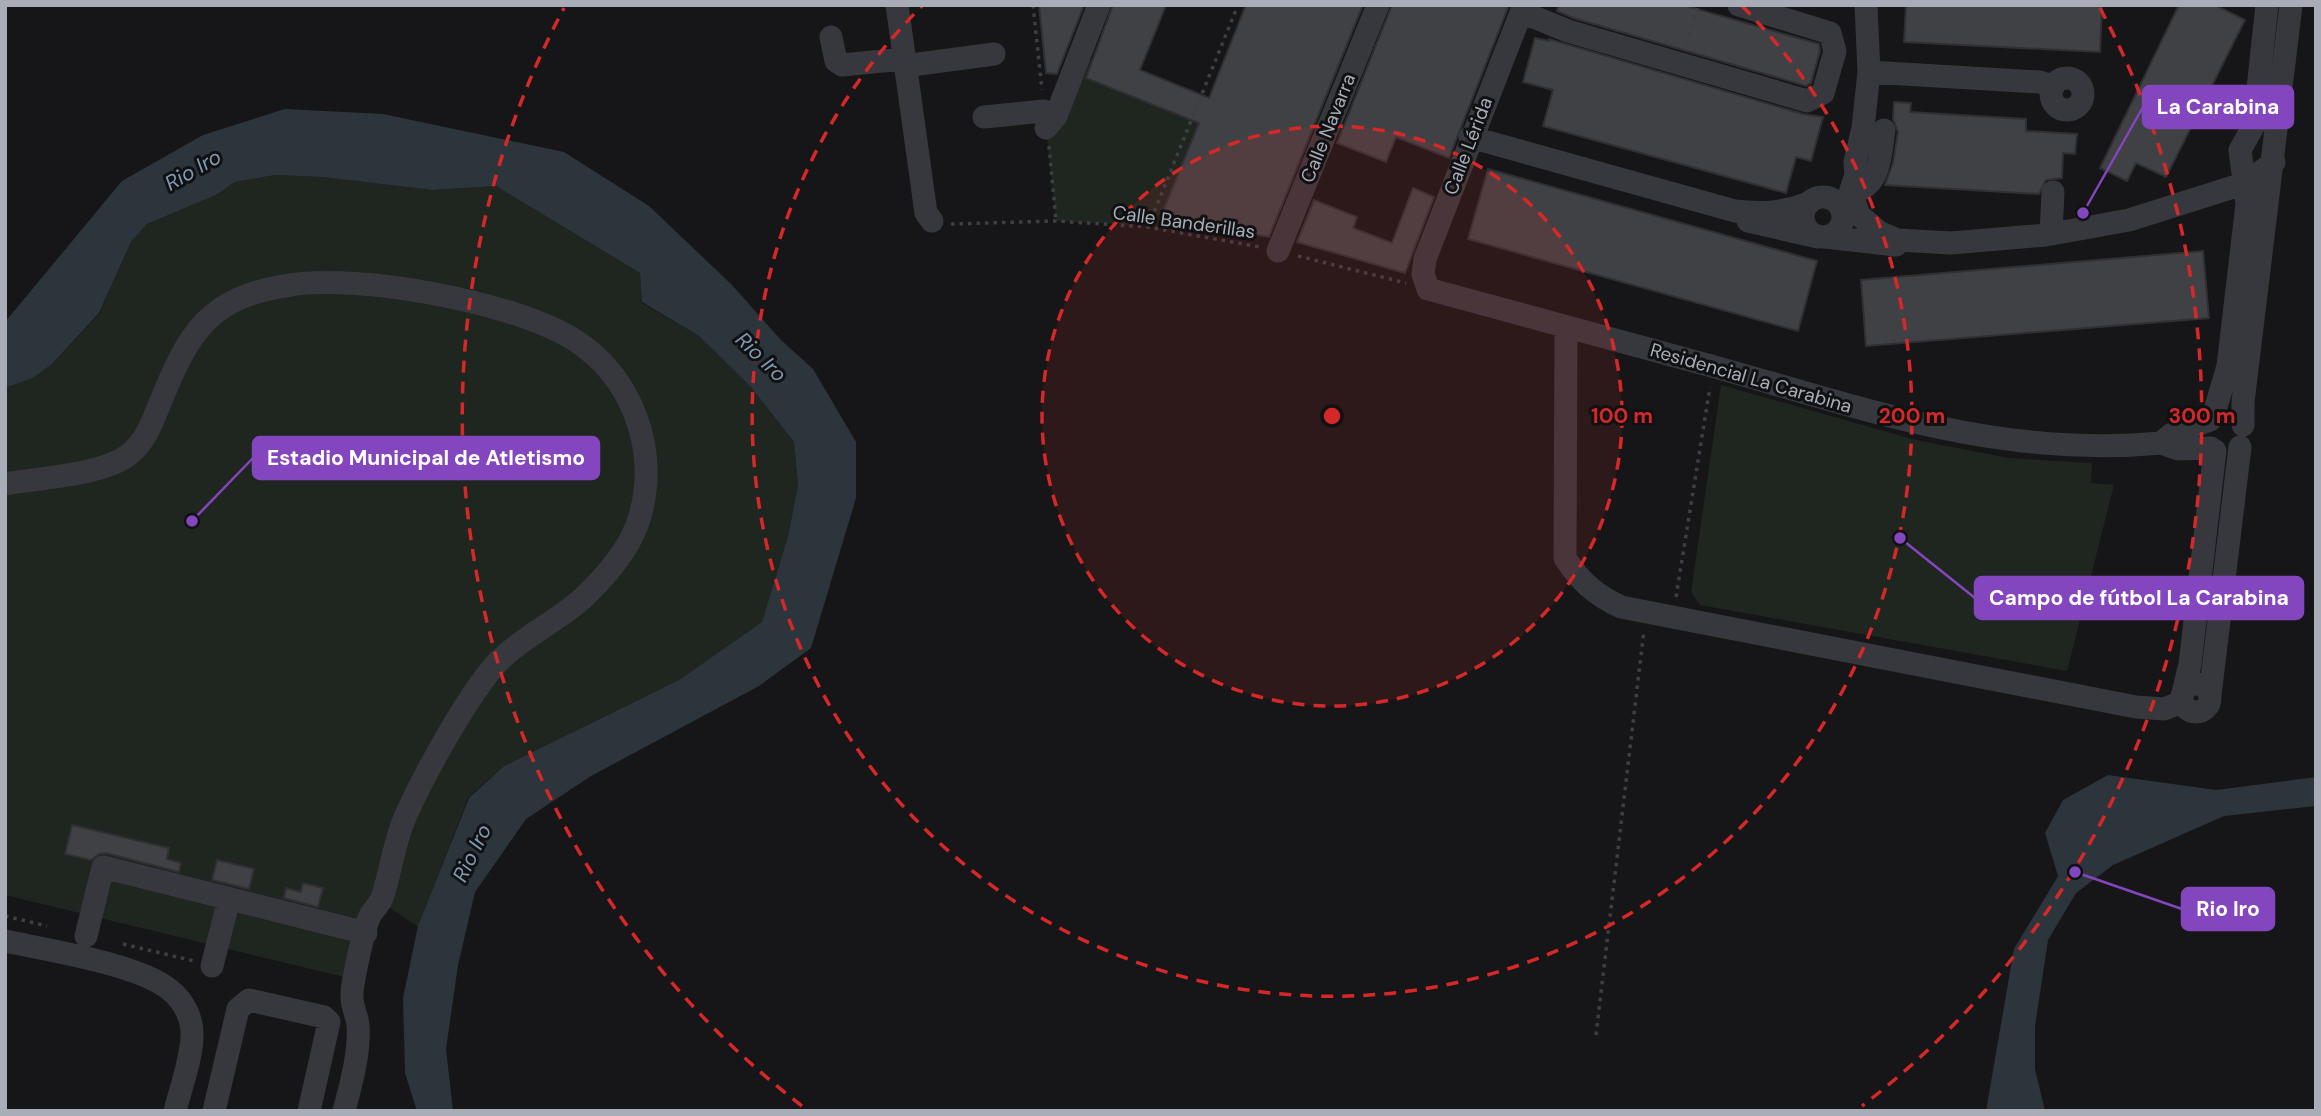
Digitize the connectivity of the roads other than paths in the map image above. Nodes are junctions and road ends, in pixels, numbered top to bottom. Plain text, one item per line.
1 (897, 5) edge
2 (1099, 5) edge
3 (1378, 5) edge
4 (1738, 5) edge
5 (1851, 5) edge
6 (1866, 5) edge
7 (2267, 5) edge
8 (2291, 5) edge
9 (1522, 9) edge
10 (831, 37) dead end
11 (1866, 37) junction
12 (994, 54) dead end
13 (904, 62) junction
14 (1869, 72) junction
15 (2053, 87) dead end
16 (984, 117) dead end
17 (1884, 130) dead end
18 (1470, 137) junction
19 (2255, 161) junction
20 (1855, 162) junction
21 (2053, 192) dead end
22 (2207, 194) junction
23 (1812, 201) junction
24 (1847, 203) junction
25 (1735, 211) junction
26 (932, 221) road end
27 (2243, 232) junction
28 (2052, 234) junction
29 (1821, 237) junction
30 (1913, 242) junction
31 (1279, 251) road end
32 (1428, 289) joint
33 (1566, 327) junction
34 (2212, 419) junction
35 (2242, 436) junction
36 (2161, 443) junction
37 (2213, 449) junction
38 (5, 484) edge
39 (2183, 696) junction
40 (229, 899) junction
41 (366, 933) junction
42 (86, 936) dead end
43 (5, 940) edge
44 (212, 966) dead end
45 (175, 1111) edge
46 (214, 1111) edge
47 (309, 1111) edge
48 (344, 1111) edge

1 - 13 street
2 - 16 street
3 - 31 street, Calle Navarra
4 - 9 street
5 - 11 street
6 - 11 street
7 - 19 street
8 - 19 street
9 - 18 street, Calle Lérida
10 - 13 street
11 - 14 street
12 - 13 street
13 - 26 street
14 - 15 street
14 - 20 street
17 - 24 street
18 - 25 street
18 - 32 street, Calle Lérida
19 - 22 street
19 - 27 street
19 - 35 street
20 - 23 street
20 - 24 street
21 - 28 street
22 - 27 street
22 - 28 street
23 - 24 street
23 - 25 street
23 - 29 street
24 - 29 street
24 - 30 street
25 - 29 street
27 - 34 street
28 - 30 street
29 - 30 street
32 - 33 street, Residencial La Carabina
33 - 36 street, Residencial La Carabina
33 - 39 street
34 - 35 street
34 - 36 street, Residencial La Carabina
34 - 37 street
35 - 37 street
35 - 39 street
36 - 37 street, Residencial La Carabina
37 - 39 street
38 - 41 street
40 - 41 street
40 - 42 street
40 - 44 street
41 - 48 street
43 - 45 street
46 - 47 street

